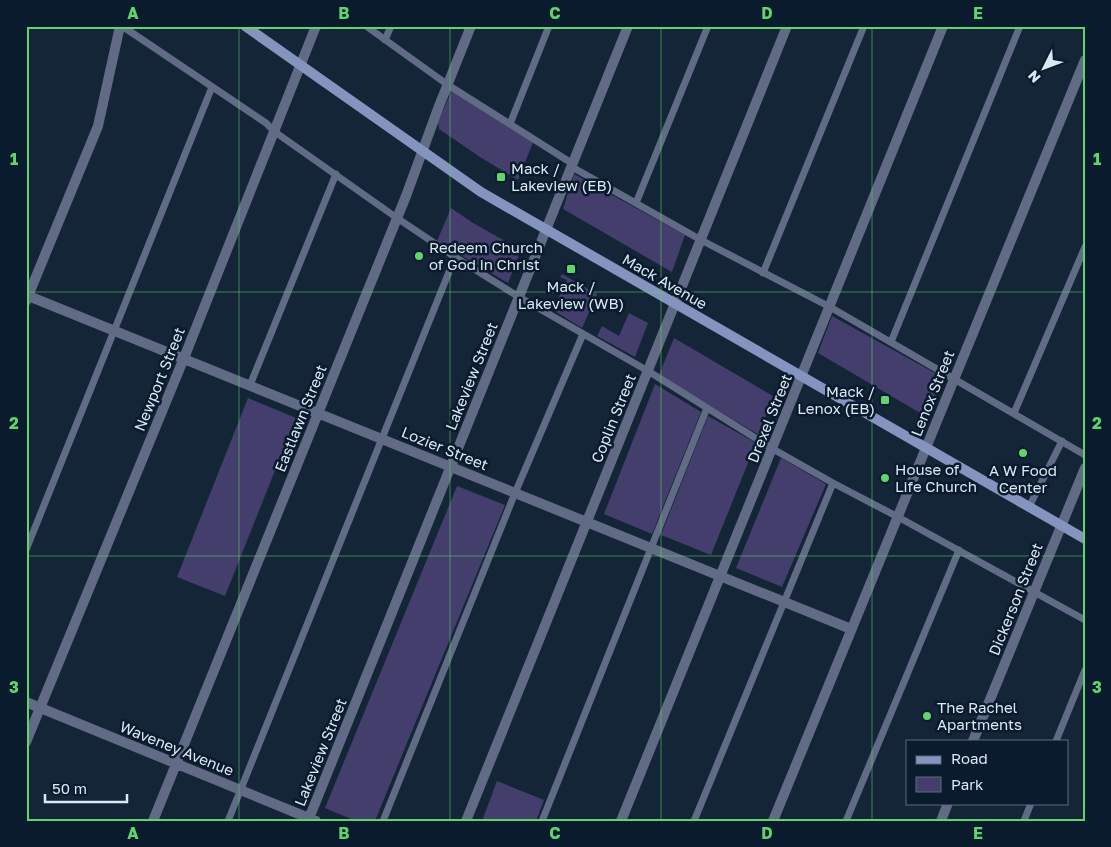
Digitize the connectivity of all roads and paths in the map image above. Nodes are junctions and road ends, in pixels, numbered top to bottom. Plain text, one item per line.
1 (121, 26) edge
2 (245, 26) edge
3 (316, 26) edge
4 (366, 26) edge
5 (391, 26) edge
6 (471, 26) edge
7 (550, 26) edge
8 (628, 26) edge
9 (708, 26) edge
10 (787, 26) edge
11 (864, 26) edge
12 (943, 26) edge
13 (1020, 26) edge
14 (385, 40) junction
15 (1085, 60) edge
16 (301, 66) junction
17 (448, 85) junction
18 (212, 88) junction
19 (510, 124) junction
20 (275, 132) junction
21 (423, 151) junction
22 (572, 165) junction
23 (336, 174) junction
24 (636, 203) junction
25 (397, 218) junction
26 (546, 230) junction
27 (701, 240) junction
28 (1085, 247) edge
29 (455, 257) junction
30 (763, 273) junction
31 (519, 296) junction
32 (27, 297) edge
33 (675, 304) junction
34 (830, 307) junction
35 (115, 330) junction
36 (583, 334) junction
37 (891, 342) junction
38 (184, 358) junction
39 (648, 371) junction
40 (802, 377) junction
41 (954, 378) junction
42 (250, 385) junction
43 (707, 408) junction
44 (318, 413) junction
45 (1014, 413) junction
46 (382, 439) junction
47 (1062, 441) junction
48 (773, 448) junction
49 (926, 448) junction
50 (1085, 454) edge
51 (451, 467) junction
52 (1085, 468) edge
53 (833, 483) junction
54 (516, 493) junction
55 (1029, 507) junction
56 (898, 517) junction
57 (587, 522) junction
58 (1061, 526) junction
59 (1085, 539) edge
60 (651, 548) junction
61 (26, 550) edge
62 (959, 550) junction
63 (720, 576) junction
64 (1034, 592) junction
65 (784, 602) junction
66 (1085, 620) edge
67 (851, 630) junction
68 (1085, 670) edge
69 (26, 702) edge
70 (40, 708) junction
71 (974, 740) edge
72 (1056, 740) edge
73 (26, 742) edge
74 (176, 764) junction
75 (240, 790) junction
76 (948, 804) edge
77 (1031, 804) edge
78 (311, 820) edge
79 (153, 821) edge
80 (228, 821) edge
81 (383, 821) edge
82 (466, 821) edge
83 (542, 821) edge
84 (621, 821) edge
85 (694, 821) edge
86 (773, 821) edge
87 (846, 821) edge
88 (941, 821) edge
89 (1024, 821) edge

1 - 18 lane
1 - 32 street
2 - 16 main road, Mack Avenue
3 - 16 street, Newport Street
4 - 14 lane
5 - 14 lane
6 - 17 street, Eastlawn Street
7 - 19 lane
8 - 22 street, Lakeview Street
9 - 24 lane
10 - 27 street, Coplin Street
11 - 30 lane
12 - 34 street, Drexel Street
13 - 37 lane
14 - 17 lane
15 - 41 street, Lenox Street
16 - 20 street, Newport Street
16 - 21 main road, Mack Avenue
17 - 19 lane
17 - 21 street, Eastlawn Street
18 - 20 lane
18 - 35 lane
19 - 22 lane
20 - 23 lane
20 - 38 street, Newport Street
21 - 25 street, Eastlawn Street
21 - 26 main road, Mack Avenue
22 - 24 lane
22 - 26 street, Lakeview Street
23 - 25 lane
23 - 42 lane
24 - 27 lane
25 - 29 lane
25 - 44 street, Eastlawn Street
26 - 31 street, Lakeview Street
26 - 33 main road, Mack Avenue
27 - 30 lane
27 - 33 street, Coplin Street
28 - 45 lane
29 - 31 lane
29 - 46 lane
30 - 34 lane
31 - 36 lane
31 - 51 street, Lakeview Street
32 - 35 street, Lozier Street
33 - 39 street, Coplin Street
33 - 40 main road, Mack Avenue
34 - 37 lane
34 - 40 street, Drexel Street
35 - 38 street, Lozier Street
35 - 61 lane
36 - 39 lane
36 - 54 lane
37 - 41 lane
38 - 42 street, Lozier Street
38 - 70 street, Newport Street
39 - 43 lane
39 - 57 street, Coplin Street
40 - 48 street, Drexel Street
40 - 49 main road, Mack Avenue
41 - 45 lane
41 - 49 street, Lenox Street
42 - 44 street, Lozier Street
43 - 48 lane
43 - 60 lane
44 - 46 street, Lozier Street
44 - 74 street, Eastlawn Street
45 - 47 lane
46 - 51 street, Lozier Street
46 - 75 lane
47 - 50 lane
47 - 55 lane
48 - 53 lane
48 - 63 street, Drexel Street
49 - 55 main road, Mack Avenue
49 - 56 street, Lenox Street
51 - 54 street, Lozier Street
51 - 78 street, Lakeview Street
52 - 58 street, Dickerson Street
53 - 56 lane
53 - 65 lane
54 - 57 street, Lozier Street
54 - 81 lane
55 - 58 main road, Mack Avenue
56 - 62 lane
56 - 67 street, Lenox Street
57 - 60 street, Lozier Street
57 - 82 street, Coplin Street
58 - 59 main road, Mack Avenue
58 - 64 street, Dickerson Street
60 - 63 street, Lozier Street
60 - 83 lane
62 - 64 lane
62 - 87 lane
63 - 65 street, Lozier Street
63 - 84 street, Drexel Street
64 - 66 lane
64 - 71 street, Dickerson Street
65 - 67 street, Lozier Street
65 - 85 lane
67 - 86 street, Lenox Street
68 - 72 lane
69 - 70 street, Waveney Avenue
70 - 73 street, Newport Street
70 - 74 street, Waveney Avenue
74 - 75 street, Waveney Avenue
74 - 79 street, Eastlawn Street
75 - 78 street, Waveney Avenue
75 - 80 lane
76 - 88 street
77 - 89 lane

